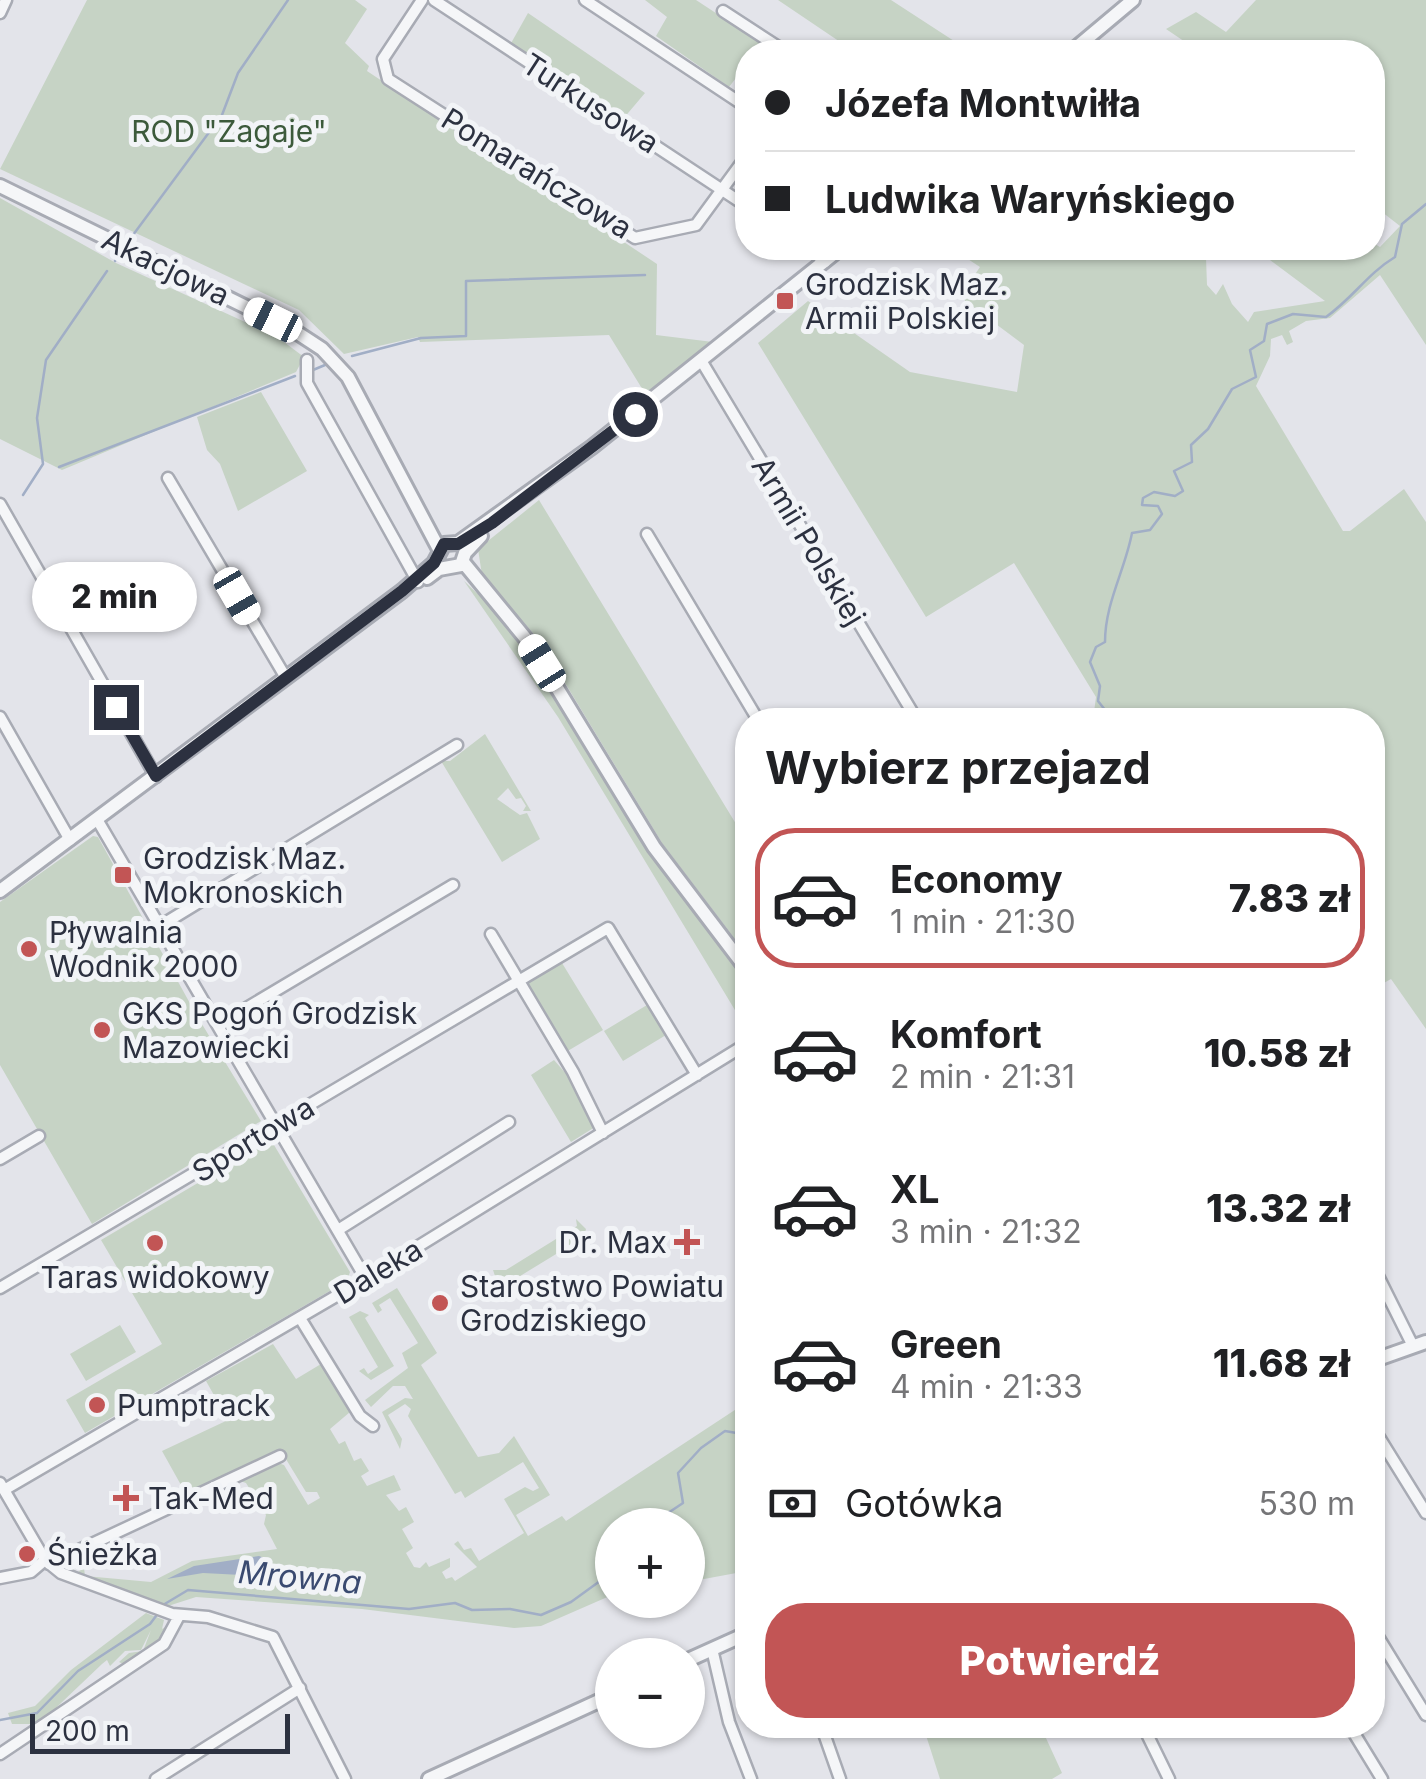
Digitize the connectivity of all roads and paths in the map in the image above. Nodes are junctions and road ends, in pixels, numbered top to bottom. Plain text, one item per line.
1 (6, 0) edge
2 (422, 0) edge
3 (434, 0) edge
4 (585, 0) edge
5 (1133, 0) edge
6 (722, 11) dead end
7 (0, 12) edge
8 (767, 40) edge
9 (1085, 40) edge
10 (735, 99) edge
11 (735, 173) edge
12 (0, 186) edge
13 (723, 190) junction
14 (735, 198) edge
15 (822, 260) edge
16 (826, 260) edge
17 (824, 262) junction
18 (306, 360) dead end
19 (702, 362) junction
20 (168, 478) dead end
21 (3, 508) edge
22 (647, 534) dead end
23 (451, 556) junction
24 (417, 581) junction
25 (286, 678) junction
26 (751, 708) edge
27 (910, 708) edge
28 (0, 717) edge
29 (456, 746) dead end
30 (156, 776) junction
31 (98, 821) junction
32 (70, 840) junction
33 (453, 885) dead end
34 (0, 890) edge
35 (160, 926) junction
36 (491, 934) dead end
37 (735, 954) edge
38 (518, 980) junction
39 (218, 1025) junction
40 (735, 1051) edge
41 (697, 1075) junction
42 (509, 1122) dead end
43 (277, 1125) junction
44 (604, 1132) junction
45 (40, 1136) dead end
46 (0, 1158) edge
47 (338, 1230) junction
48 (366, 1279) junction
49 (1385, 1286) edge
50 (0, 1288) edge
51 (300, 1318) junction
52 (1420, 1344) edge
53 (1385, 1356) edge
54 (372, 1426) dead end
55 (1385, 1447) edge
56 (280, 1456) dead end
57 (2, 1486) edge
58 (1426, 1514) edge
59 (47, 1562) junction
60 (0, 1578) edge
61 (179, 1616) junction
62 (735, 1639) edge
63 (1385, 1648) edge
64 (712, 1650) junction
65 (705, 1653) edge
66 (300, 1688) junction
67 (595, 1703) edge
68 (1426, 1714) edge
69 (735, 1738) edge
70 (735, 1738) edge
71 (826, 1738) edge
72 (1149, 1738) edge
73 (1358, 1738) edge
74 (0, 1754) edge
75 (156, 1779) edge
76 (345, 1779) edge
77 (428, 1779) edge
78 (751, 1779) edge
79 (840, 1779) edge
80 (1170, 1779) edge
81 (1382, 1779) edge

1 - 7 street
2 - 13 street, Pomarańczowa
3 - 13 street, Turkusowa
4 - 10 street
5 - 9 street
6 - 8 street
11 - 13 street, Pomarańczowa
12 - 23 street, Akacjowa
13 - 14 street, Turkusowa
15 - 17 street
16 - 17 street
17 - 19 street
18 - 24 street
19 - 23 street
19 - 27 street, Armii Polskiej
20 - 25 street
21 - 30 street
22 - 26 street
23 - 24 street
23 - 37 street, Akacjowa
24 - 25 street
25 - 30 street
28 - 32 street
29 - 35 street
30 - 31 street
31 - 32 street
31 - 35 street
32 - 34 street
33 - 39 street
35 - 39 street
36 - 38 street
38 - 41 street, Sportowa
38 - 43 street, Sportowa
38 - 44 street
39 - 43 street
40 - 41 street, Daleka
41 - 44 street, Daleka
42 - 47 street
43 - 47 street
43 - 50 street, Sportowa
44 - 48 street, Daleka
45 - 46 street
47 - 48 street
48 - 51 street, Daleka
49 - 52 street
51 - 54 street
51 - 57 street, Daleka
52 - 53 street
55 - 58 street
56 - 59 street
57 - 59 street
59 - 60 street
59 - 61 street
61 - 66 street
61 - 74 street
62 - 64 street
63 - 68 street
64 - 65 street
64 - 70 street
66 - 75 street
66 - 76 street
67 - 77 street
69 - 78 street
71 - 79 street
72 - 80 street
73 - 81 street

